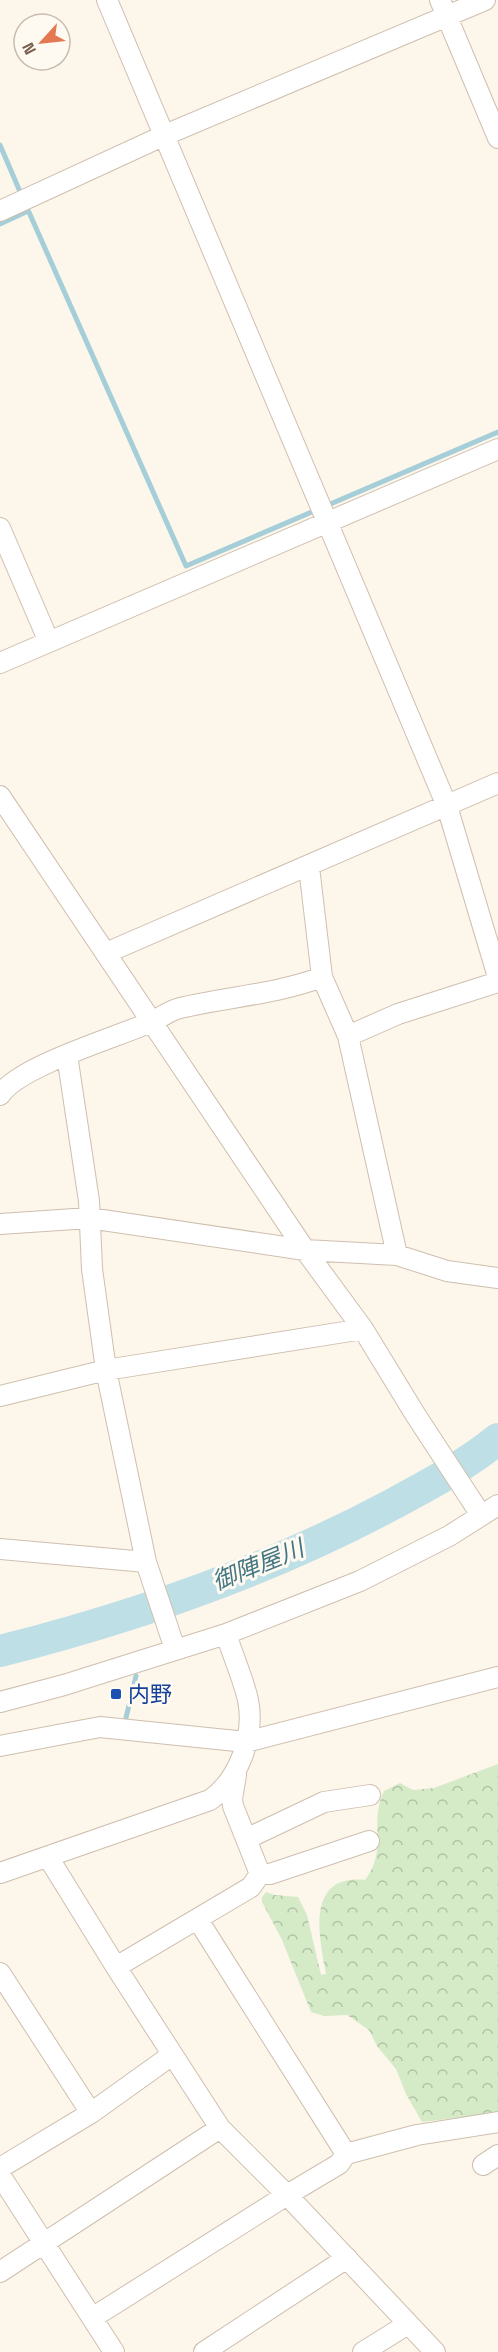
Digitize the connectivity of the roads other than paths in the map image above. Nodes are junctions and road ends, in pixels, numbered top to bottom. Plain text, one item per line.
1 (107, 0) edge
2 (485, 0) edge
3 (443, 8) edge
4 (165, 135) junction
5 (498, 138) edge
6 (0, 211) edge
7 (498, 449) edge
8 (324, 513) junction
9 (0, 528) edge
10 (49, 642) junction
11 (0, 663) edge
12 (498, 783) edge
13 (0, 796) edge
14 (447, 806) junction
15 (309, 867) junction
16 (106, 954) junction
17 (322, 976) junction
18 (498, 977) edge
19 (498, 982) edge
20 (151, 1022) junction
21 (348, 1036) junction
22 (67, 1055) junction
23 (0, 1095) edge
24 (89, 1218) junction
25 (0, 1224) edge
26 (305, 1250) junction
27 (397, 1255) junction
28 (498, 1278) edge
29 (363, 1329) junction
30 (106, 1370) junction
31 (0, 1396) edge
32 (488, 1509) edge
33 (0, 1550) edge
34 (148, 1569) junction
35 (226, 1634) junction
36 (172, 1641) junction
37 (498, 1677) edge
38 (0, 1702) edge
39 (246, 1742) junction
40 (0, 1746) edge
41 (238, 1767) junction
42 (370, 1795) dead end
43 (246, 1839) junction
44 (369, 1841) dead end
45 (48, 1857) junction
46 (0, 1873) edge
47 (260, 1874) junction
48 (198, 1920) junction
49 (116, 1967) junction
50 (0, 1973) edge
51 (172, 2055) junction
52 (91, 2113) junction
53 (498, 2122) edge
54 (220, 2128) junction
55 (353, 2152) junction
56 (0, 2168) edge
57 (0, 2175) edge
58 (286, 2195) junction
59 (44, 2244) junction
60 (347, 2258) junction
61 (0, 2272) edge
62 (92, 2318) junction
63 (408, 2324) junction
64 (114, 2352) edge
65 (204, 2352) edge
66 (363, 2352) edge
67 (435, 2352) edge

1 - 4 street
2 - 3 street
3 - 4 street
3 - 5 street
4 - 6 street
4 - 8 street
7 - 8 street
8 - 10 street
8 - 14 street
9 - 10 street
10 - 11 street
12 - 14 street
13 - 16 street
14 - 15 street
14 - 18 street
15 - 16 street
15 - 17 street
16 - 20 street
17 - 20 street
17 - 21 street
19 - 21 street
20 - 22 street
20 - 26 street
21 - 27 street
22 - 23 street
22 - 24 street
24 - 25 street
24 - 26 street
24 - 30 street
26 - 27 street
26 - 29 street
27 - 28 street
29 - 30 street
29 - 32 street
30 - 31 street
30 - 34 street
32 - 35 street
33 - 34 street
34 - 36 street
35 - 36 street
35 - 39 street
36 - 38 street
37 - 39 street
39 - 40 street
39 - 41 street
41 - 43 street
41 - 45 street
42 - 43 street
43 - 47 street
44 - 47 street
45 - 46 street
45 - 49 street
47 - 48 street
48 - 49 street
48 - 55 street
49 - 51 street
50 - 52 street
51 - 52 street
51 - 54 street
52 - 56 street
53 - 55 street
54 - 58 street
54 - 59 street
55 - 58 street
57 - 59 street
58 - 60 street
58 - 62 street
59 - 61 street
59 - 62 street
60 - 63 street
60 - 65 street
62 - 64 street
63 - 66 street
63 - 67 street

